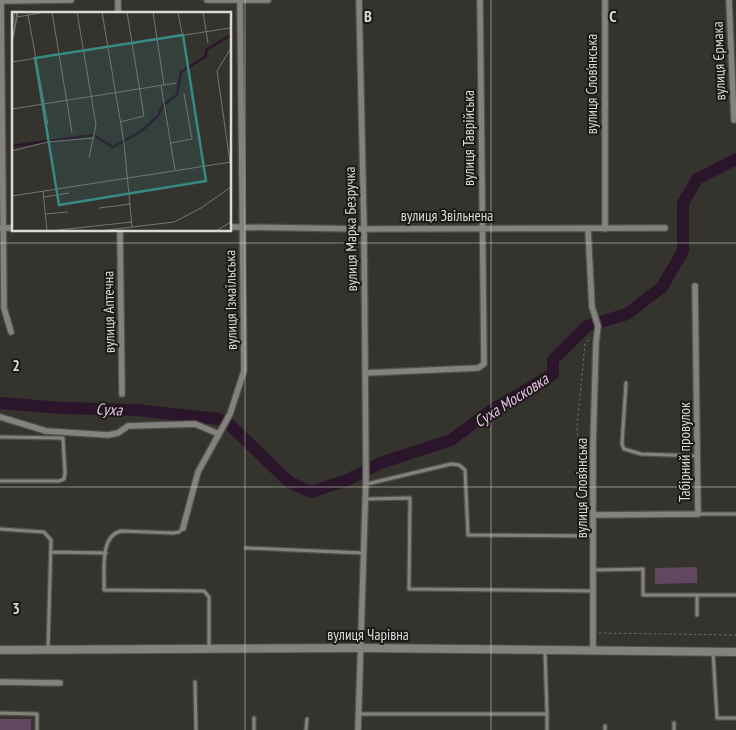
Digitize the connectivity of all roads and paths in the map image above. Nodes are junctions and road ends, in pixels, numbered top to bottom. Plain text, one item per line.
1 (71, 0) edge
2 (207, 0) edge
3 (240, 0) edge
4 (268, 0) edge
5 (359, 0) edge
6 (480, 0) edge
7 (605, 0) edge
8 (730, 0) edge
9 (1, 1) edge
10 (734, 120) dead end
11 (231, 227) edge
12 (242, 227) junction
13 (2, 228) edge
14 (482, 228) junction
15 (665, 228) dead end
16 (364, 229) junction
17 (588, 229) junction
18 (605, 229) junction
19 (120, 231) edge
20 (695, 286) dead end
21 (12, 332) dead end
22 (593, 332) dead end
23 (365, 373) junction
24 (626, 383) dead end
25 (122, 394) dead end
26 (0, 417) edge
27 (219, 434) junction
28 (63, 435) junction
29 (0, 437) edge
30 (698, 456) junction
31 (0, 481) edge
32 (365, 481) junction
33 (365, 499) junction
34 (594, 514) junction
35 (698, 514) junction
36 (736, 514) edge
37 (183, 528) joint
38 (0, 529) edge
39 (584, 536) junction
40 (594, 536) junction
41 (246, 548) dead end
42 (51, 552) junction
43 (364, 552) junction
44 (106, 553) junction
45 (595, 570) junction
46 (594, 591) junction
47 (697, 594) junction
48 (736, 594) edge
49 (697, 615) dead end
50 (594, 633) junction
51 (736, 635) edge
52 (362, 648) junction
53 (209, 649) junction
54 (0, 650) edge
55 (48, 650) junction
56 (593, 650) junction
57 (545, 651) junction
58 (713, 651) junction
59 (736, 652) edge
60 (0, 682) edge
61 (195, 682) dead end
62 (60, 683) dead end
63 (0, 713) edge
64 (359, 714) junction
65 (547, 714) junction
66 (254, 718) dead end
67 (736, 718) edge
68 (307, 719) dead end
69 (674, 723) dead end
70 (37, 730) edge
71 (196, 730) edge
72 (254, 730) edge
73 (306, 730) edge
74 (358, 730) edge
75 (547, 730) edge
76 (674, 730) edge

1 - 9 street
2 - 3 street
3 - 4 street
3 - 12 street, вулиця Ізмаїльська
5 - 16 street, вулиця Марка Безручка
6 - 14 street, вулиця Таврійська
7 - 18 street, вулиця Слов’янська
8 - 10 street, вулиця Єрмака
9 - 13 street
11 - 12 street, вулиця Звільнена
12 - 16 street, вулиця Звільнена
12 - 27 street, вулиця Ізмаїльська
13 - 21 street
14 - 16 street, вулиця Звільнена
14 - 17 street, вулиця Звільнена
14 - 23 street, вулиця Таврійська
15 - 18 street, вулиця Звільнена
16 - 23 street, вулиця Марка Безручка
17 - 18 street, вулиця Звільнена
17 - 34 street, вулиця Слов’янська
19 - 25 street, вулиця Аптечна
20 - 30 street, Табірний провулок
22 - 39 path
23 - 32 street, вулиця Марка Безручка
24 - 30 lane
26 - 28 street
27 - 28 street
27 - 37 street, вулиця Ізмаїльська
28 - 29 lane
28 - 31 lane
30 - 35 street, Табірний провулок
32 - 33 street
32 - 39 lane
33 - 43 street
33 - 46 lane
34 - 35 street, Табірний провулок
34 - 40 street, вулиця Слов’янська
35 - 36 lane
37 - 44 lane
38 - 42 lane
39 - 40 lane
40 - 45 street, вулиця Слов’янська
41 - 43 lane
42 - 44 lane
42 - 55 lane
43 - 52 street
44 - 53 lane
45 - 46 street, вулиця Слов’янська
45 - 47 lane
46 - 50 street, вулиця Слов’янська
47 - 48 lane
47 - 49 lane
50 - 51 path
50 - 56 street, вулиця Слов’янська
52 - 53 street, вулиця Чарівна
52 - 57 street, вулиця Чарівна
52 - 64 street
53 - 55 street, вулиця Чарівна
54 - 55 street, вулиця Чарівна
56 - 57 street, вулиця Чарівна
56 - 58 street, вулиця Чарівна
57 - 65 lane
58 - 59 street, вулиця Чарівна
58 - 67 lane
60 - 62 street
61 - 71 lane
63 - 70 lane
64 - 65 lane
64 - 74 street
65 - 75 lane
66 - 72 lane
68 - 73 lane
69 - 76 lane

